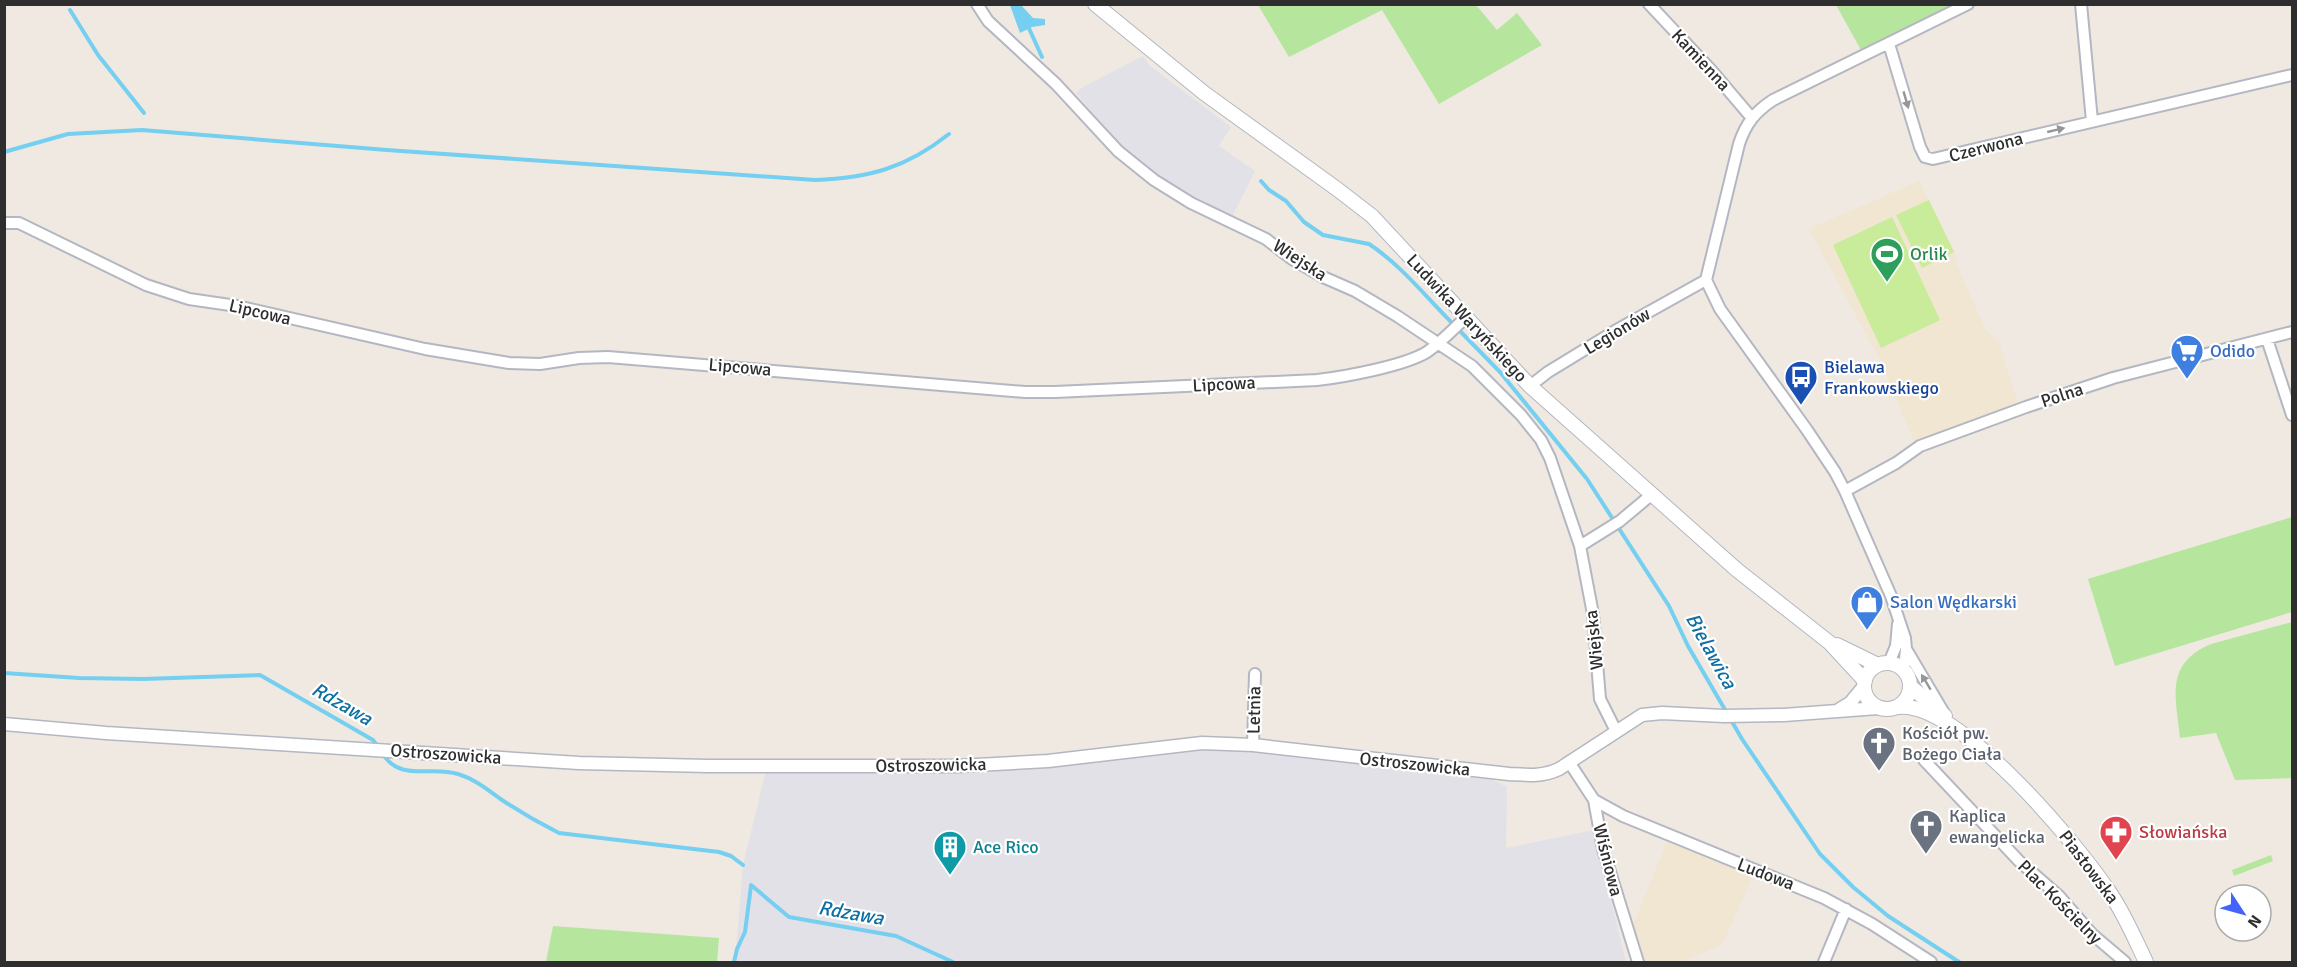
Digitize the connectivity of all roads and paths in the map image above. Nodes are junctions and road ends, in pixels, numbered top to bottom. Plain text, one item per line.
1 (977, 4) edge
2 (1095, 4) edge
3 (1649, 4) edge
4 (1968, 4) edge
5 (2081, 4) edge
6 (1889, 44) junction
7 (2292, 75) edge
8 (1751, 117) junction
9 (2092, 122) junction
10 (4, 223) edge
11 (1707, 280) junction
12 (1458, 325) junction
13 (2292, 332) edge
14 (2267, 339) junction
15 (1437, 344) junction
16 (1530, 386) junction
17 (2292, 415) edge
18 (1845, 491) junction
19 (1652, 495) junction
20 (1580, 546) junction
21 (1899, 621) junction
22 (1830, 643) junction
23 (1906, 649) junction
24 (1883, 664) junction
25 (1904, 670) junction
26 (1255, 674) dead end
27 (1864, 683) junction
28 (1911, 686) junction
29 (1898, 707) junction
30 (1878, 708) junction
31 (1839, 710) junction
32 (1944, 715) junction
33 (4, 724) edge
34 (1616, 731) junction
35 (1963, 735) junction
36 (1253, 745) junction
37 (1924, 760) dead end
38 (1569, 762) junction
39 (1594, 800) junction
40 (1846, 909) junction
41 (1638, 963) edge
42 (1824, 963) edge
43 (1931, 963) edge
44 (2125, 963) edge
45 (2146, 963) edge

1 - 15 street, Wiejska
2 - 12 main road, Ludwika Waryńskiego
3 - 8 street, Kamienna
4 - 6 street
5 - 9 street
6 - 8 street
6 -> 9 street, Czerwona
7 - 9 street, Czerwona
8 - 11 street
10 - 15 street, Lipcowa
11 - 16 street, Legionów
11 - 18 street
12 - 15 street, Lipcowa
12 - 16 main road, Ludwika Waryńskiego
13 - 14 street, Polna
14 - 17 street
14 - 18 street, Polna
15 - 20 street, Wiejska
16 - 19 main road, Ludwika Waryńskiego
18 - 21 street
19 - 20 street
19 - 22 main road, Ludwika Waryńskiego
20 - 34 street, Wiejska
21 - 23 street
21 - 24 street
22 - 24 main road, Ludwika Waryńskiego
22 - 27 main road, Ludwika Waryńskiego
23 - 25 street
32 -> 23 street, Piastowska
24 - 25 main road
24 - 27 main road
25 - 28 main road
26 - 36 street, Letnia
27 - 30 main road
27 - 31 street
28 - 29 main road
28 - 32 main road, Piastowska
29 - 30 main road
29 - 35 main road, Piastowska
30 - 31 street, Ostroszowicka
31 - 34 street, Ostroszowicka
32 - 35 main road, Piastowska
33 - 36 street, Ostroszowicka
34 - 38 street, Ostroszowicka
35 - 45 main road, Piastowska
36 - 38 street, Ostroszowicka
37 - 44 street, Plac Kościelny
38 - 39 street, Wiśniowa
39 - 40 street, Ludowa
39 - 41 street, Wiśniowa
40 - 42 street
40 - 43 street, Ludowa

